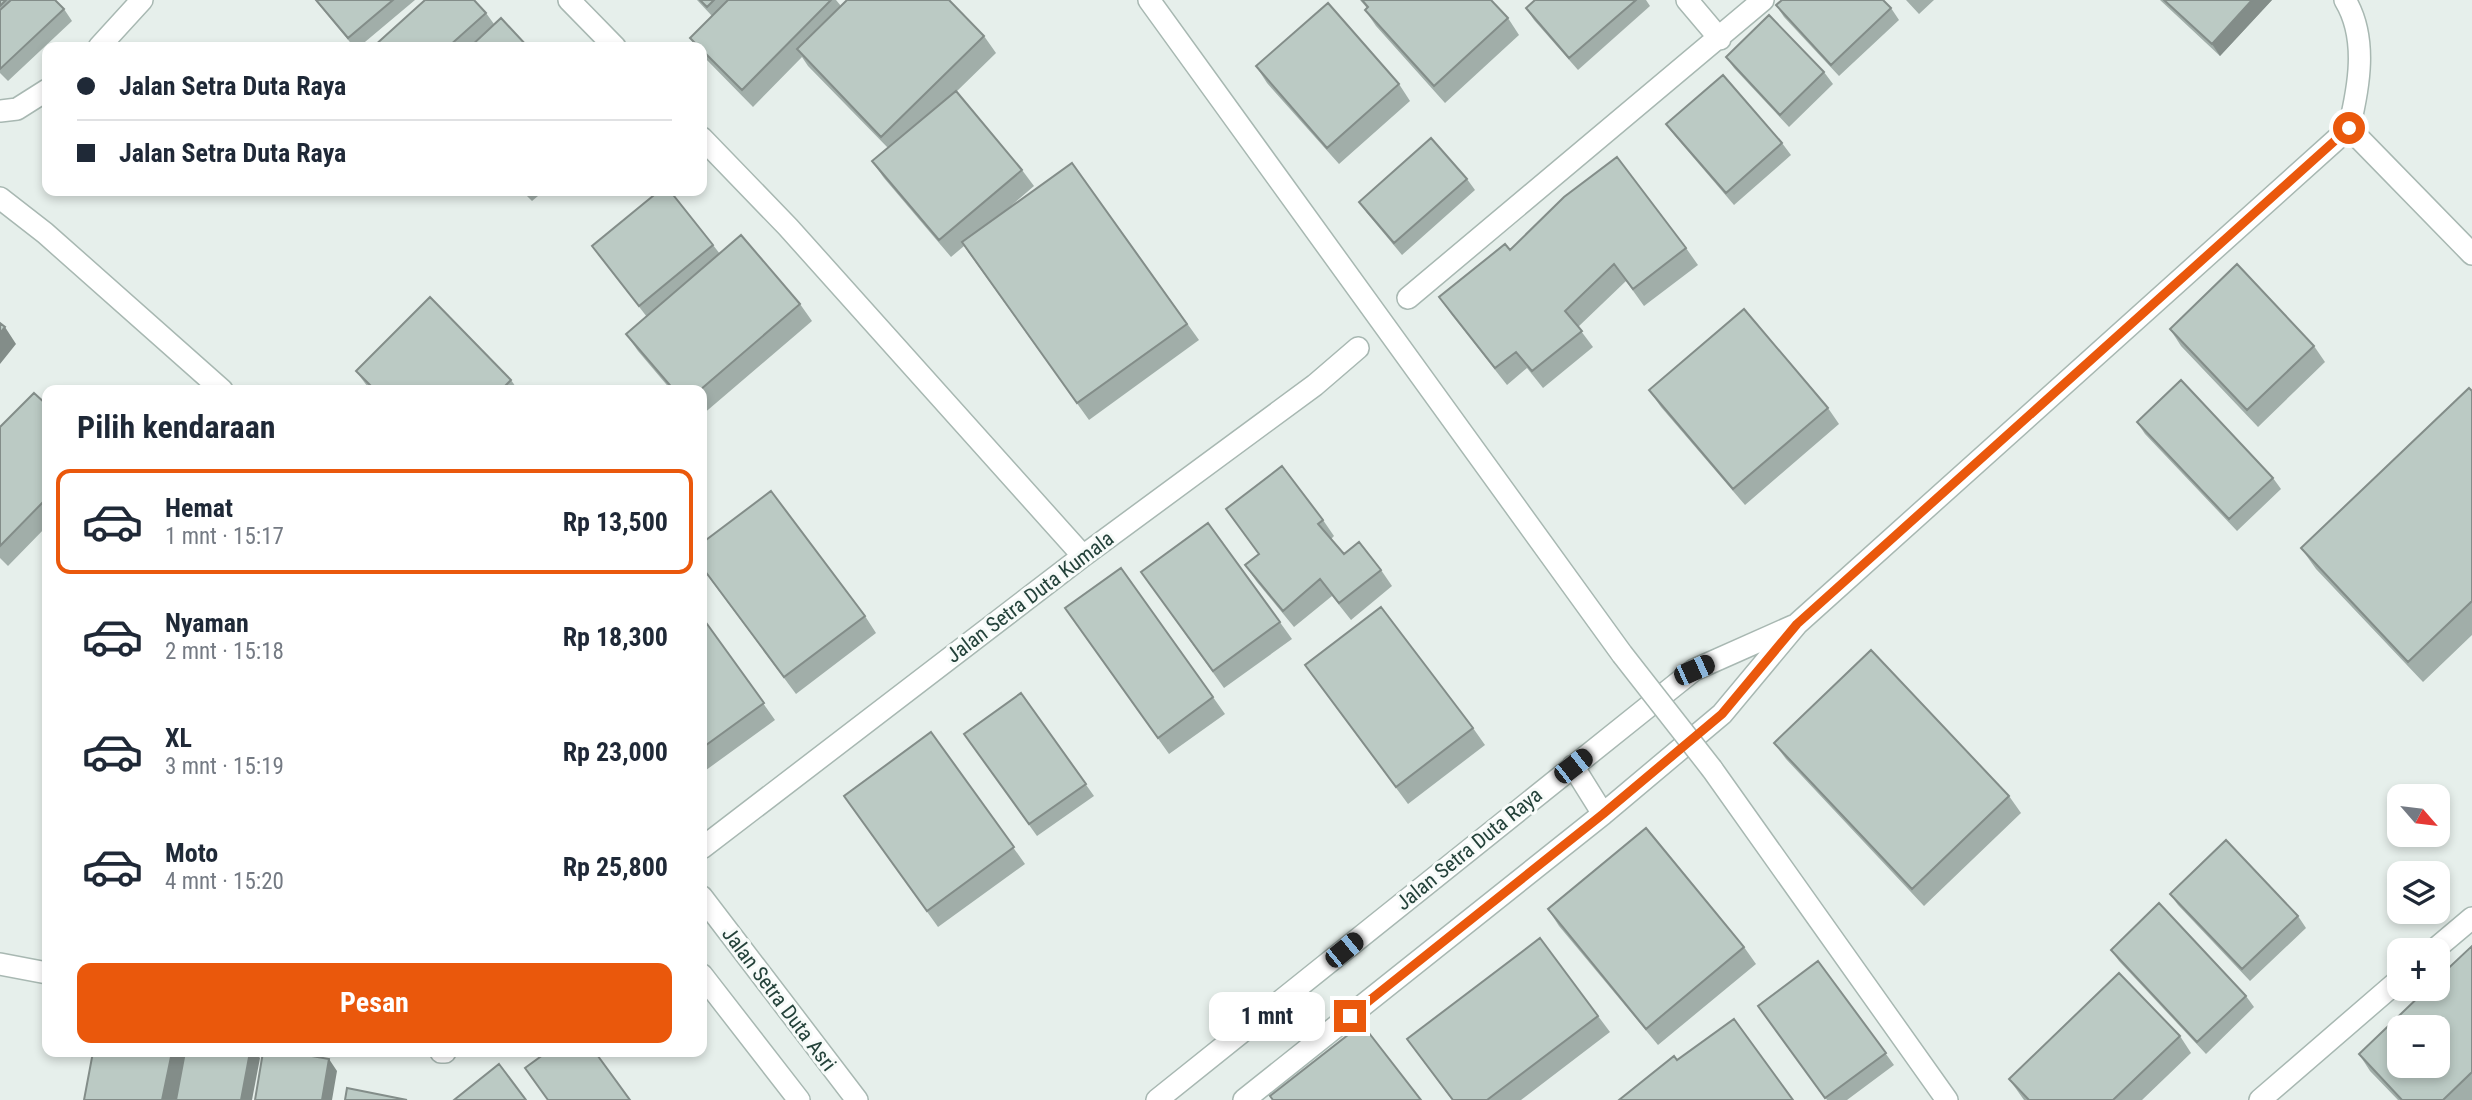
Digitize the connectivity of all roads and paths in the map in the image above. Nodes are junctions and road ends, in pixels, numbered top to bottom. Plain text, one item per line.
1 (142, 0) edge
2 (569, 0) edge
3 (1149, 0) edge
4 (1687, 0) edge
5 (1763, 0) edge
6 (2345, 0) edge
7 (1720, 38) junction
8 (104, 42) edge
9 (610, 42) edge
10 (42, 93) edge
11 (0, 111) edge
12 (2349, 128) junction
13 (707, 143) edge
14 (0, 198) edge
15 (2472, 254) edge
16 (1408, 298) dead end
17 (1358, 348) dead end
18 (216, 385) edge
19 (1083, 556) junction
20 (1797, 624) junction
21 (1573, 766) junction
22 (1603, 814) junction
23 (707, 844) edge
24 (707, 904) edge
25 (2472, 918) edge
26 (2448, 938) edge
27 (0, 964) edge
28 (42, 972) edge
29 (707, 981) edge
30 (2387, 990) edge
31 (799, 1100) edge
32 (857, 1100) edge
33 (1157, 1100) edge
34 (1244, 1100) edge
35 (1947, 1100) edge
36 (2260, 1100) edge

1 - 8 street
2 - 9 street
3 - 35 street, bridge
4 - 7 street
5 - 7 street
6 - 12 street
7 - 16 street
10 - 11 street
12 - 15 street
12 - 20 street, Jalan Setra Duta Raya
13 - 19 street
14 - 18 street
17 - 19 street, Jalan Setra Duta Kumala
19 - 23 street, Jalan Setra Duta Kumala
20 - 21 street, Jalan Setra Duta Raya
20 - 22 street, Jalan Setra Duta Raya
21 - 22 street
21 - 33 street, Jalan Setra Duta Raya
22 - 34 street, Jalan Setra Duta Raya
24 - 32 street, Jalan Setra Duta Asri
25 - 26 street
27 - 28 street
29 - 31 street
30 - 36 street

